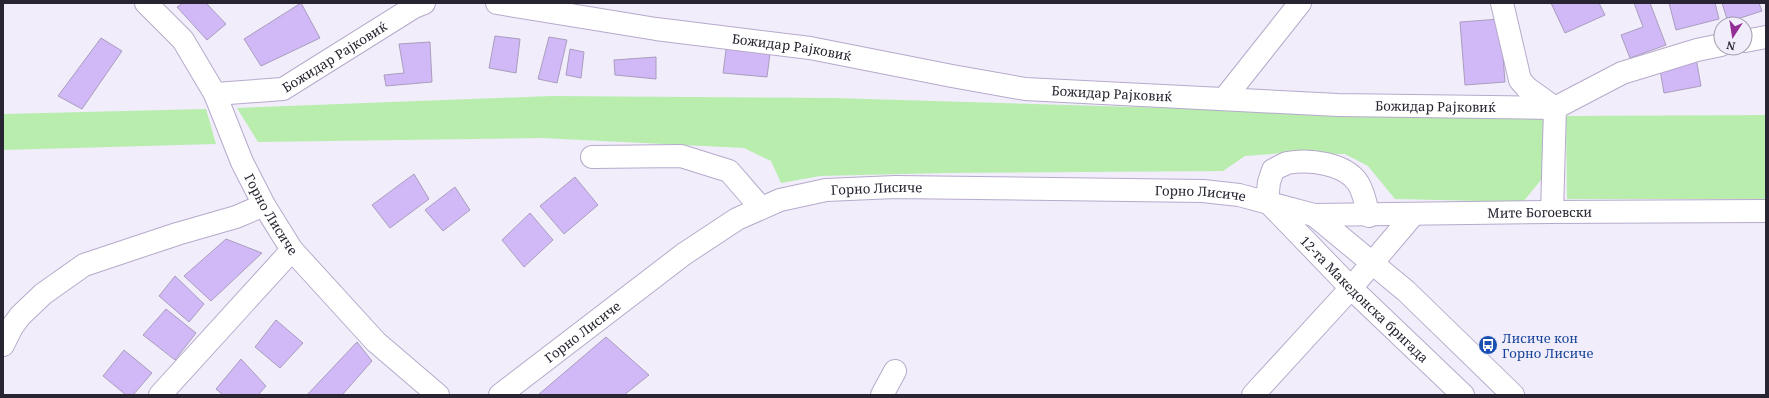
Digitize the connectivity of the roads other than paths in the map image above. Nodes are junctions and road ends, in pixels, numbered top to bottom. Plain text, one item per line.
1 (146, 3) edge
2 (424, 3) edge
3 (497, 3) edge
4 (1300, 3) edge
5 (1502, 3) edge
6 (1766, 37) edge
7 (1753, 39) edge
8 (1713, 47) edge
9 (215, 94) junction
10 (1224, 99) junction
11 (1555, 108) junction
12 (592, 157) dead end
13 (1267, 201) junction
14 (264, 205) junction
15 (761, 208) junction
16 (1766, 211) edge
17 (1552, 212) junction
18 (1314, 215) junction
19 (1413, 215) junction
20 (1369, 216) junction
21 (1396, 235) junction
22 (292, 250) junction
23 (1372, 262) junction
24 (1352, 288) junction
25 (1406, 291) junction
26 (3, 346) edge
27 (895, 371) dead end
28 (160, 395) edge
29 (438, 395) edge
30 (500, 395) edge
31 (882, 395) edge
32 (1253, 395) edge
33 (1463, 395) edge
34 (1513, 395) edge

1 - 9 street, Горно Лисиче
2 - 9 street, Божидар Рајковиќ
3 - 10 street, Божидар Рајковиќ
4 - 10 street
5 - 11 street
6 - 7 street
8 - 11 street, Божидар Рајковиќ
9 - 14 street, Горно Лисиче
10 - 11 street, Божидар Рајковиќ
11 - 17 street
12 - 15 street
13 - 15 street, Горно Лисиче
13 - 18 street, Горно Лисиче
13 - 20 street
13 - 24 street, 12-та Македонска бригада
14 - 22 street, Горно Лисиче
14 - 26 street
15 - 30 street, Горно Лисиче
16 - 17 street, Мите Богоевски
17 - 19 street, Мите Богоевски
18 - 20 street, Мите Богоевски
18 - 23 street, 12-та Македонска бригада
19 - 20 street, Мите Богоевски
19 - 21 street
21 - 23 street
21 - 25 street
22 - 28 street
22 - 29 street, Горно Лисиче
23 - 24 street
23 - 25 street, 12-та Македонска бригада
24 - 32 street
24 - 33 street, 12-та Македонска бригада
25 - 34 street, 12-та Македонска бригада
27 - 31 street

